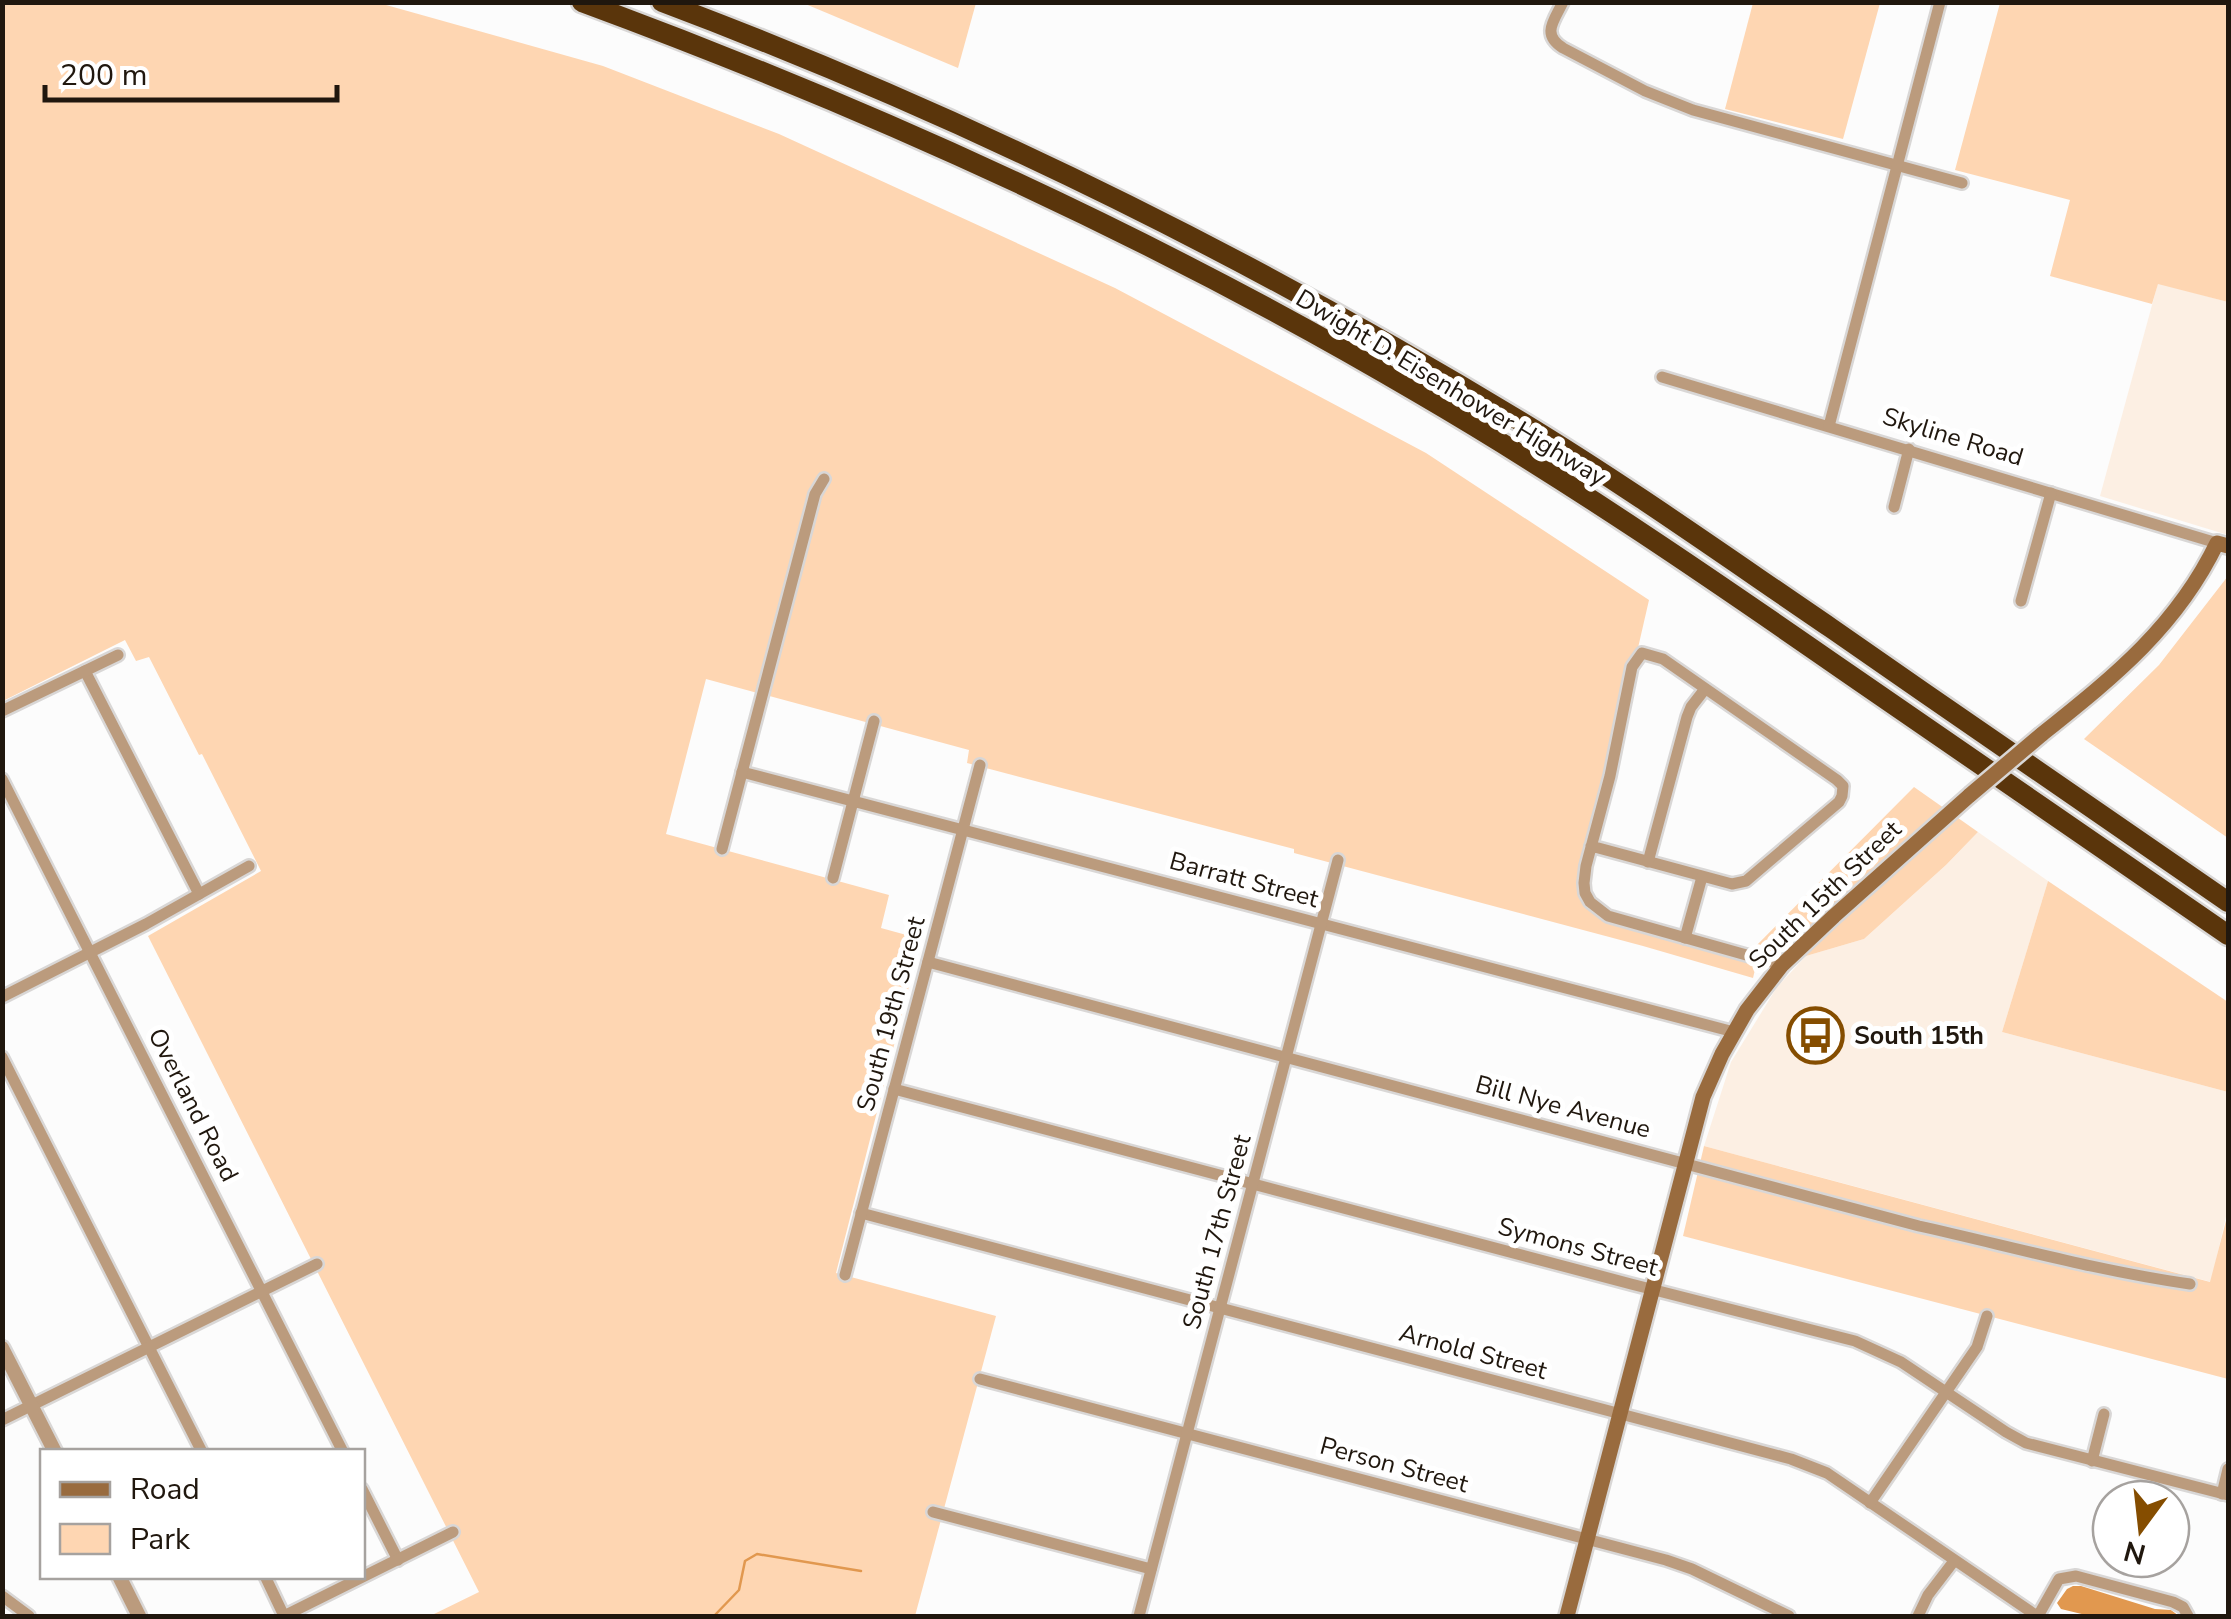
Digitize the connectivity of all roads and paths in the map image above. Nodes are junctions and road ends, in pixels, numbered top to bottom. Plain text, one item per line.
1 (582, 2) edge
2 (662, 2) edge
3 (1563, 2) edge
4 (1940, 2) edge
5 (1897, 165) junction
6 (1962, 183) dead end
7 (1662, 377) dead end
8 (1829, 426) junction
9 (1909, 450) junction
10 (824, 479) dead end
11 (2051, 493) junction
12 (1894, 507) dead end
13 (2223, 545) edge
14 (2020, 601) dead end
15 (118, 654) dead end
16 (85, 671) junction
17 (1705, 688) junction
18 (2, 712) edge
19 (874, 721) dead end
20 (980, 764) dead end
21 (742, 772) junction
22 (2, 780) edge
23 (853, 801) junction
24 (963, 830) junction
25 (1591, 846) junction
26 (722, 849) dead end
27 (1338, 860) dead end
28 (1648, 862) junction
29 (249, 866) dead end
30 (1702, 876) junction
31 (833, 878) dead end
32 (199, 894) junction
33 (2228, 902) edge
34 (1321, 924) junction
35 (2228, 935) edge
36 (1685, 938) junction
37 (91, 953) junction
38 (928, 962) junction
39 (1782, 965) junction
40 (2, 997) edge
41 (1734, 1032) junction
42 (2, 1057) edge
43 (1286, 1057) junction
44 (894, 1089) junction
45 (1686, 1163) junction
46 (1252, 1185) junction
47 (861, 1213) junction
48 (317, 1264) dead end
49 (845, 1275) dead end
50 (2190, 1284) dead end
51 (262, 1290) junction
52 (1652, 1290) junction
53 (1220, 1308) junction
54 (1987, 1316) dead end
55 (150, 1347) junction
56 (2, 1348) edge
57 (980, 1380) dead end
58 (1947, 1391) junction
59 (32, 1407) junction
60 (1620, 1414) junction
61 (2104, 1414) dead end
62 (2, 1420) edge
63 (1187, 1432) junction
64 (53, 1449) edge
65 (201, 1449) edge
66 (342, 1449) edge
67 (2092, 1460) junction
68 (2228, 1469) edge
69 (2225, 1494) edge
70 (365, 1496) edge
71 (1870, 1502) junction
72 (933, 1512) dead end
73 (453, 1532) dead end
74 (1587, 1540) junction
75 (398, 1560) junction
76 (1954, 1561) junction
77 (1152, 1569) junction
78 (365, 1576) edge
79 (120, 1579) edge
80 (266, 1579) edge
81 (359, 1579) edge
82 (2, 1596) edge
83 (30, 1616) edge
84 (139, 1616) edge
85 (284, 1616) edge
86 (1139, 1616) edge
87 (1567, 1616) edge
88 (1789, 1616) edge
89 (1918, 1616) edge
90 (2038, 1616) edge
91 (2188, 1616) edge

1 - 35 highway, Dwight D. Eisenhower Highway
2 - 33 highway, Dwight D. Eisenhower Highway
3 - 5 street
4 - 5 street
5 - 6 street
5 - 8 street
7 - 8 street, Skyline Road
8 - 9 street, Skyline Road
9 - 11 street, Skyline Road
9 - 12 street
10 - 21 street
11 - 13 street, Skyline Road
11 - 14 street
13 - 39 main road, South 15th Street, bridge
15 - 16 street
16 - 18 street
16 - 32 street
17 - 25 street
17 - 28 street
17 - 30 street
19 - 23 street
20 - 24 street, South 19th Street
21 - 23 street, Barratt Street
21 - 26 street
22 - 37 street, Overland Road
23 - 24 street, Barratt Street
23 - 31 street
24 - 34 street, Barratt Street
24 - 38 street, South 19th Street
25 - 28 street
25 - 36 street
27 - 34 street, South 17th Street
28 - 30 street
29 - 32 street
30 - 36 street
32 - 37 street
34 - 41 street, Barratt Street
34 - 43 street, South 17th Street
36 - 39 street
37 - 40 street
37 - 51 street, Overland Road
38 - 43 street, Bill Nye Avenue
38 - 44 street, South 19th Street
39 - 41 main road, South 15th Street
41 - 45 main road, South 15th Street
42 - 55 street
43 - 45 street, Bill Nye Avenue
43 - 46 street, South 17th Street
44 - 46 street, Symons Street
44 - 47 street, South 19th Street
45 - 50 street, Bill Nye Avenue
45 - 52 main road, South 15th Street
46 - 52 street, Symons Street
46 - 53 street, South 17th Street
47 - 49 street, South 19th Street
47 - 53 street, Arnold Street
48 - 51 street
51 - 55 street
51 - 66 street, Overland Road
52 - 58 street, Symons Street
52 - 60 main road, South 15th Street
53 - 60 street, Arnold Street
53 - 63 street, South 17th Street
54 - 58 street
55 - 59 street
55 - 65 street
56 - 59 street
57 - 63 street, Person Street
58 - 67 street, Symons Street
58 - 71 street
59 - 62 street
59 - 64 street
60 - 71 street, Arnold Street
60 - 74 main road, South 15th Street
61 - 67 street
63 - 74 street, Person Street
63 - 77 street, South 17th Street
67 - 69 street, Symons Street
68 - 69 street
70 - 75 street
71 - 76 street, Arnold Street
72 - 77 street
73 - 75 street
74 - 87 main road, South 15th Street
74 - 88 street, Person Street
75 - 78 street
76 - 89 street
76 - 90 street, Arnold Street
77 - 86 street, South 17th Street
79 - 84 street
80 - 85 street
81 - 85 street
82 - 83 street
90 - 91 street

